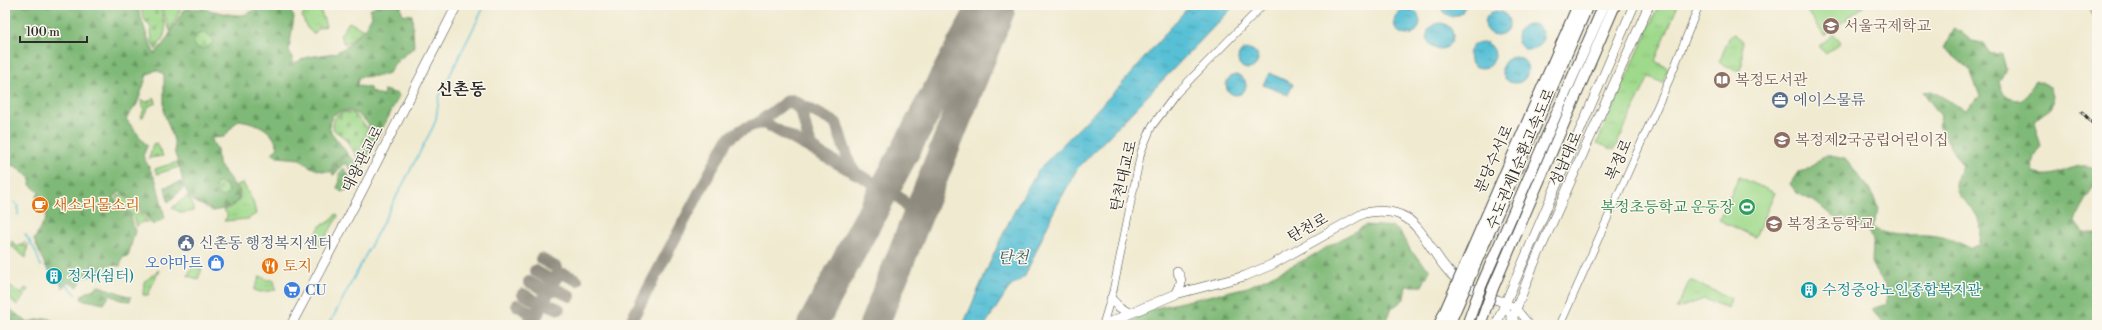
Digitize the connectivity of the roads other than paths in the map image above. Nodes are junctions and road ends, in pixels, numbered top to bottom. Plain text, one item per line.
1 (457, 5) edge
2 (1263, 5) edge
3 (1578, 5) edge
4 (1588, 5) edge
5 (1604, 5) edge
6 (1615, 5) edge
7 (1634, 5) edge
8 (1649, 5) edge
9 (1699, 5) edge
10 (1177, 271) dead end
11 (1176, 294) junction
12 (1112, 295) junction
13 (1503, 303) junction
14 (1144, 306) junction
15 (1516, 308) junction
16 (1129, 313) junction
17 (1513, 323) edge
18 (291, 325) edge
19 (1102, 325) edge
20 (1118, 325) edge
21 (1439, 325) edge
22 (1449, 325) edge
23 (1466, 325) edge
24 (1480, 325) edge
25 (1496, 325) edge
26 (1530, 325) edge
27 (1560, 325) edge

1 - 18 main road, 대왕판교로
2 - 12 street, 탄천대교로
3 - 21 highway, 분당수서로, bridge
4 - 22 highway, 분당수서로, bridge
5 - 23 highway, 수도권제1순환고속도로, bridge
6 - 24 highway, 수도권제1순환고속도로, bridge
7 - 13 main road, 성남대로
8 - 15 main road, 성남대로
9 - 27 street, 복정로
10 - 11 main road
11 - 13 main road, 탄천로
11 - 14 main road, 탄천로
12 - 16 main road
12 - 19 street, 탄천대교로
13 - 15 street
13 - 17 street
13 - 25 main road, 성남대로
14 - 16 main road, 탄천로
14 - 20 main road
15 - 17 main road, 성남대로
15 - 26 street
16 - 19 main road, 탄천로

